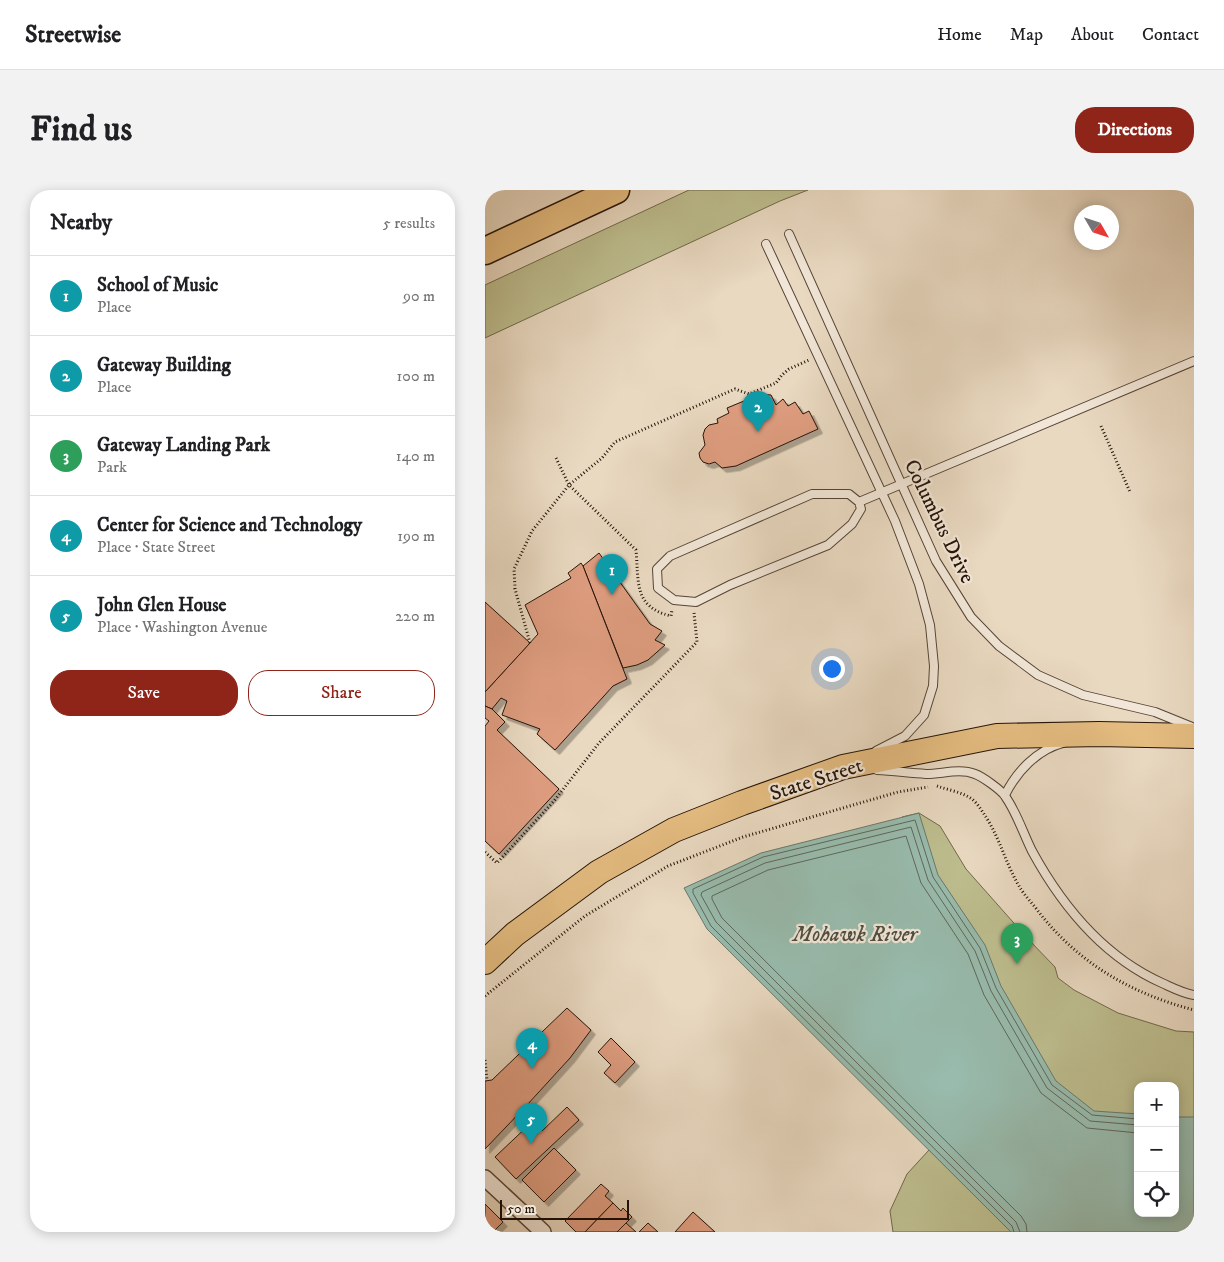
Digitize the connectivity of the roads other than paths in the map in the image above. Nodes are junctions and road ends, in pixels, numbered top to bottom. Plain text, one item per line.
1 (616, 190) edge
2 (789, 234) dead end
3 (766, 244) dead end
4 (485, 251) edge
5 (1194, 361) edge
6 (902, 485) junction
7 (883, 493) junction
8 (859, 502) junction
9 (1194, 728) edge
10 (1099, 734) junction
11 (1194, 736) edge
12 (843, 767) junction
13 (1005, 795) junction
14 (485, 962) edge
15 (1194, 995) edge
16 (485, 1178) edge
17 (543, 1232) edge

1 - 4 highway
2 - 6 lane, Columbus Drive
3 - 7 lane, Columbus Drive
5 - 6 lane
6 - 7 lane
6 - 9 lane, Columbus Drive
7 - 8 lane
7 - 12 lane, Columbus Drive
8 - 8 lane
10 - 11 main road, State Street
10 - 12 main road, State Street
10 - 13 lane
12 - 13 lane
12 - 14 main road, State Street
13 - 15 lane
16 - 17 street

